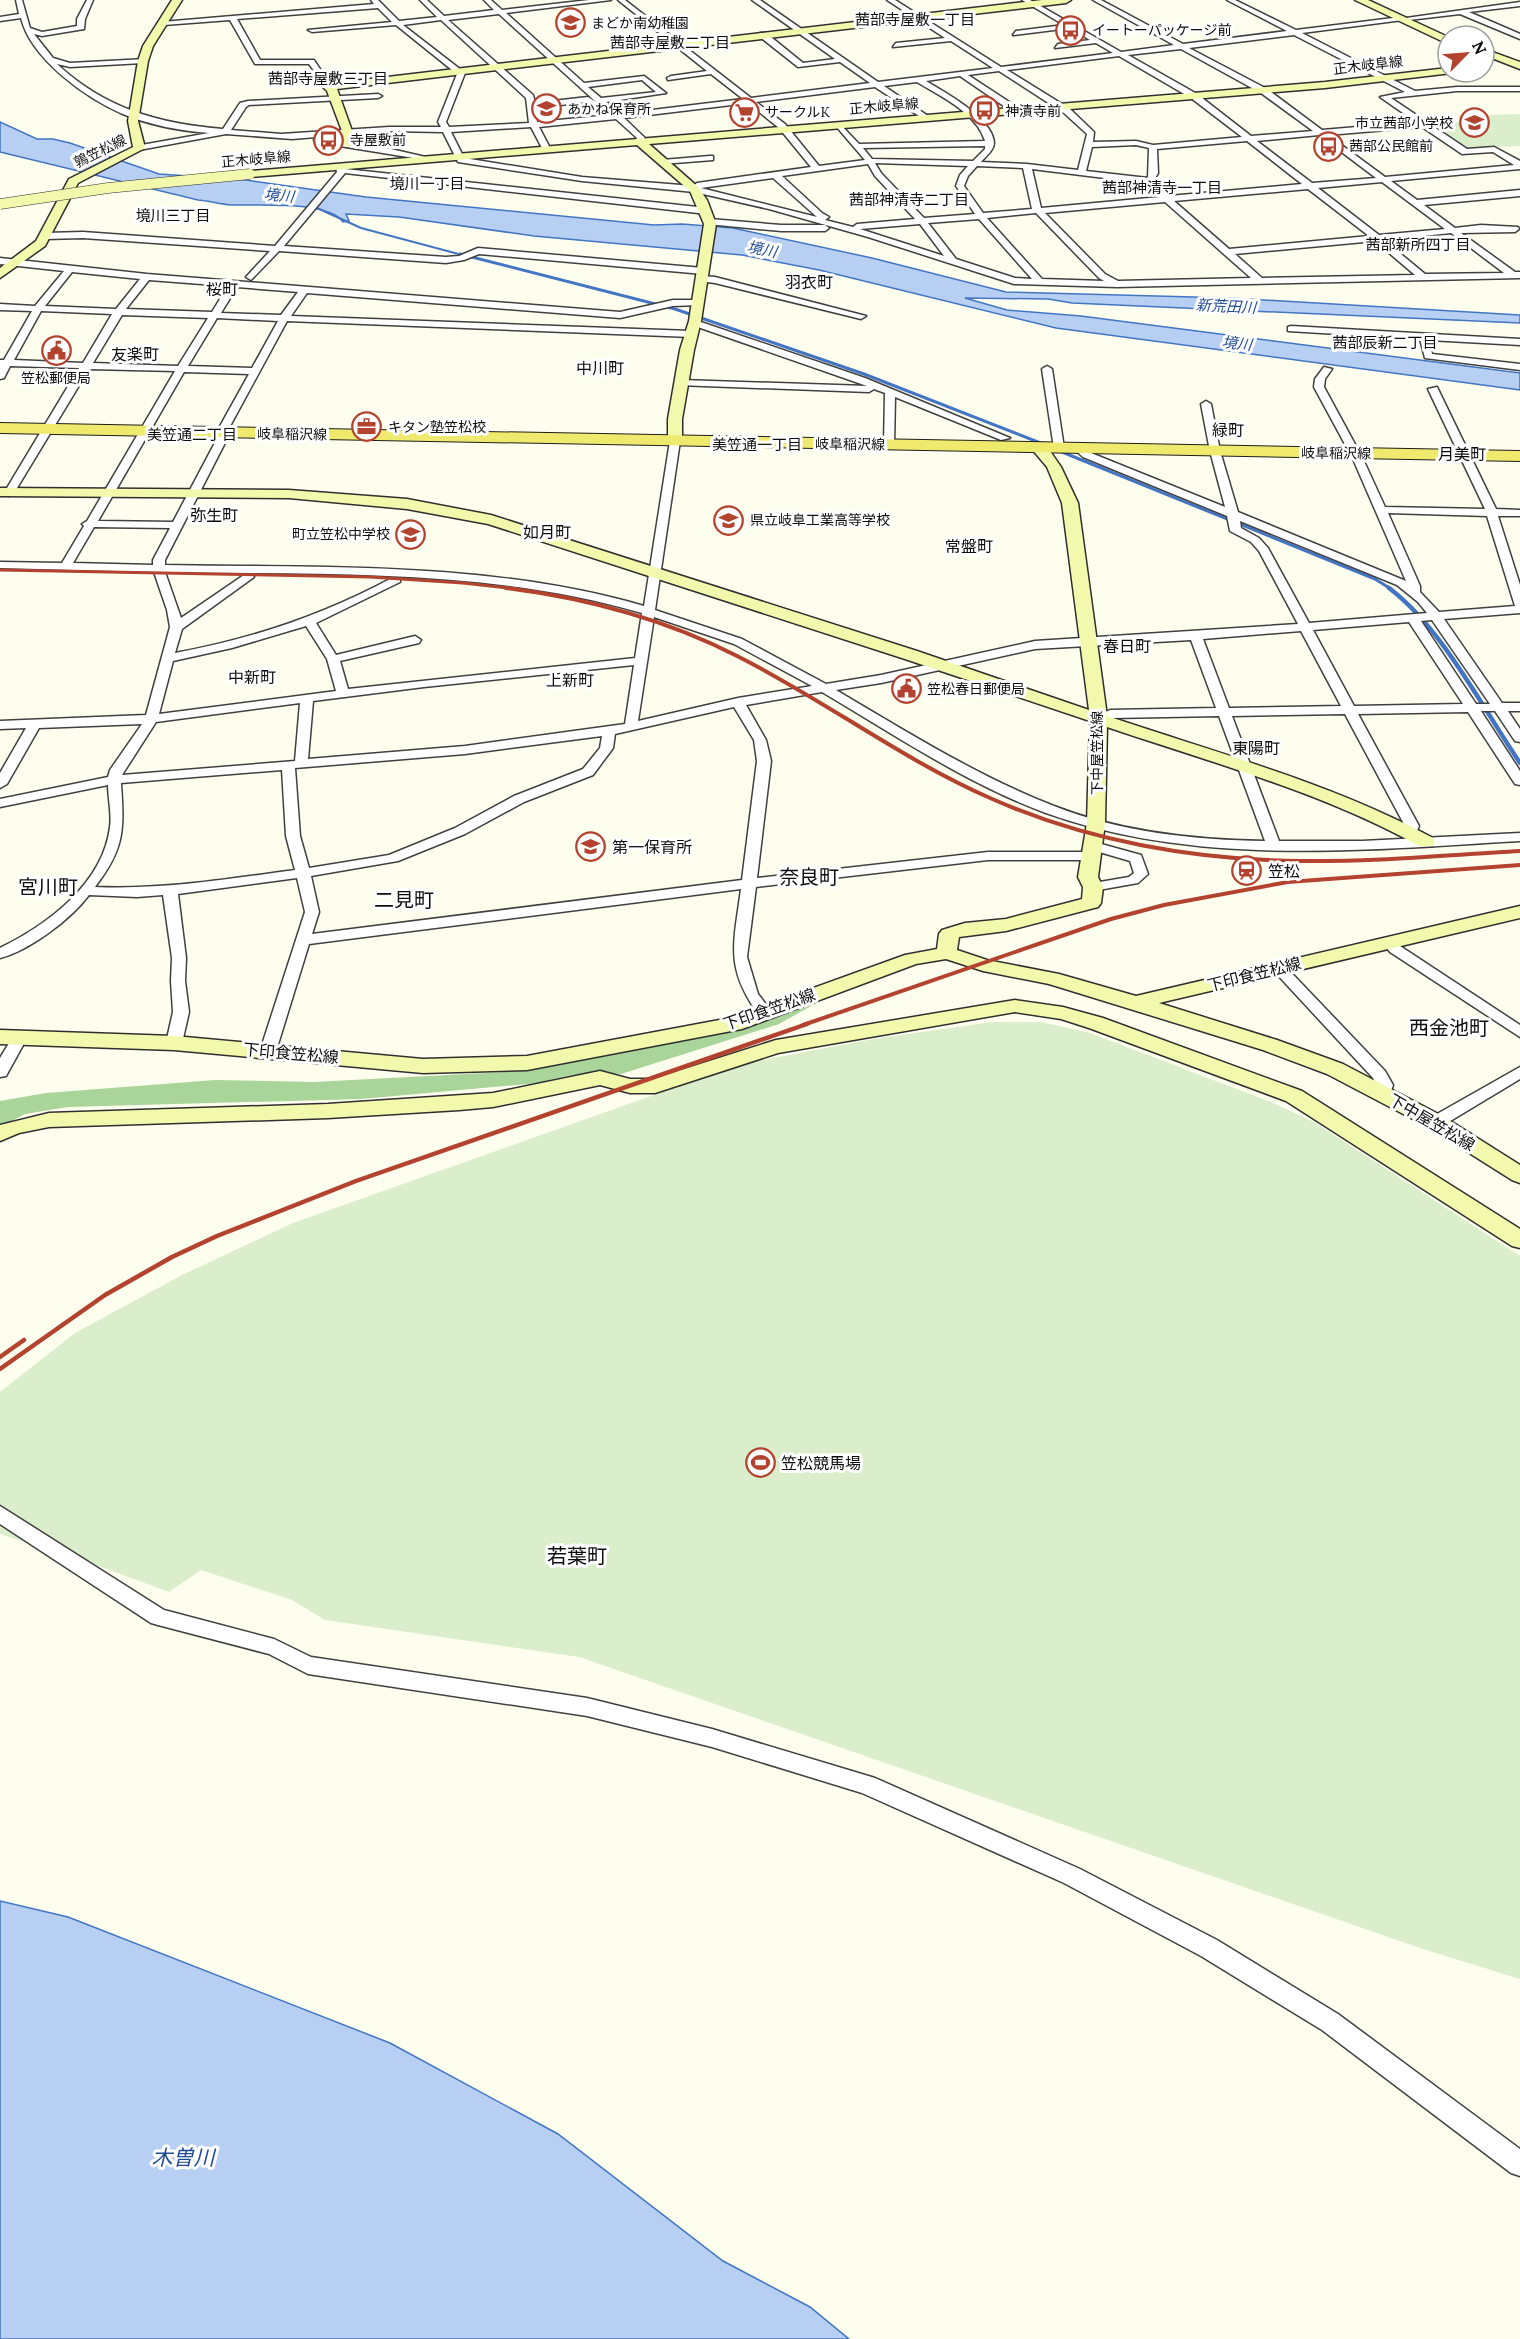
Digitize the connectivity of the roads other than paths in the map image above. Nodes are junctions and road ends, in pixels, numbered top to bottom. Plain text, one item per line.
1 (19, 0) edge
2 (90, 0) edge
3 (177, 0) edge
4 (326, 0) edge
5 (423, 0) edge
6 (479, 0) edge
7 (487, 0) edge
8 (608, 0) edge
9 (621, 0) edge
10 (755, 0) edge
11 (890, 0) edge
12 (1066, 0) edge
13 (1095, 0) edge
14 (1230, 0) edge
15 (1360, 0) edge
16 (1370, 0) edge
17 (1029, 2) edge
18 (377, 3) edge
19 (1456, 3) dead end
20 (1520, 4) edge
21 (335, 9) junction
22 (1472, 10) junction
23 (1461, 11) junction
24 (497, 12) junction
25 (23, 16) junction
26 (232, 17) junction
27 (918, 17) junction
28 (442, 18) junction
29 (1405, 18) junction
30 (0, 19) edge
31 (1061, 20) junction
32 (164, 23) junction
33 (397, 23) junction
34 (1026, 24) dead end
35 (1071, 26) junction
36 (1520, 28) edge
37 (27, 29) junction
38 (312, 30) dead end
39 (1504, 30) junction
40 (800, 31) junction
41 (1436, 31) edge
42 (1294, 32) junction
43 (1017, 33) dead end
44 (1436, 34) edge
45 (763, 35) junction
46 (1520, 38) edge
47 (952, 39) junction
48 (1050, 41) dead end
49 (1097, 41) junction
50 (679, 45) junction
51 (896, 45) dead end
52 (1058, 45) junction
53 (1182, 47) junction
54 (1068, 52) dead end
55 (1120, 54) junction
56 (1496, 57) edge
57 (1496, 59) edge
58 (51, 60) junction
59 (550, 60) junction
60 (842, 60) junction
61 (143, 61) junction
62 (1513, 63) edge
63 (1496, 65) edge
64 (494, 67) junction
65 (1001, 69) junction
66 (1520, 70) edge
67 (459, 71) junction
68 (713, 72) junction
69 (1436, 73) edge
70 (961, 74) junction
71 (671, 78) dead end
72 (918, 79) junction
73 (1388, 79) junction
74 (877, 84) junction
75 (582, 85) junction
76 (328, 87) junction
77 (1520, 89) edge
78 (1264, 90) junction
79 (1412, 93) junction
80 (378, 96) dead end
81 (1194, 96) junction
82 (335, 99) junction
83 (588, 99) junction
84 (599, 100) junction
85 (750, 100) junction
86 (531, 106) junction
87 (1061, 107) junction
88 (1017, 111) junction
89 (970, 114) junction
90 (134, 116) junction
91 (614, 118) junction
92 (925, 118) junction
93 (533, 124) junction
94 (1424, 124) junction
95 (639, 125) dead end
96 (839, 125) junction
97 (628, 126) junction
98 (785, 129) junction
99 (446, 130) junction
100 (347, 131) junction
101 (222, 133) junction
102 (1320, 133) junction
103 (281, 136) junction
104 (1250, 139) junction
105 (639, 141) junction
106 (990, 143) junction
107 (348, 144) junction
108 (1089, 145) junction
109 (856, 146) junction
110 (1153, 147) junction
111 (546, 148) junction
112 (135, 150) junction
113 (459, 156) junction
114 (426, 158) junction
115 (710, 158) dead end
116 (870, 161) junction
117 (662, 162) junction
118 (975, 162) junction
119 (1027, 166) junction
120 (1520, 166) edge
121 (340, 168) junction
122 (817, 169) junction
123 (1481, 171) junction
124 (1082, 172) junction
125 (776, 175) junction
126 (1490, 177) dead end
127 (582, 179) junction
128 (1384, 179) junction
129 (1147, 181) junction
130 (1499, 184) dead end
131 (1309, 186) junction
132 (692, 188) junction
133 (1516, 193) edge
134 (563, 195) junction
135 (1166, 199) junction
136 (1416, 202) junction
137 (0, 204) edge
138 (1520, 205) edge
139 (1039, 211) junction
140 (981, 216) junction
141 (709, 219) junction
142 (1520, 219) edge
143 (922, 221) junction
144 (857, 227) junction
145 (845, 228) junction
146 (1515, 229) junction
147 (1455, 231) junction
148 (46, 236) junction
149 (1377, 238) junction
150 (1520, 238) edge
151 (277, 249) junction
152 (1227, 252) junction
153 (950, 256) junction
154 (0, 261) edge
155 (15, 264) junction
156 (69, 270) junction
157 (0, 274) edge
158 (703, 275) junction
159 (1516, 275) edge
160 (1422, 276) junction
161 (147, 277) junction
162 (251, 277) dead end
163 (1261, 282) junction
164 (1041, 283) junction
165 (234, 284) junction
166 (1117, 284) junction
167 (304, 290) junction
168 (0, 307) edge
169 (38, 308) junction
170 (390, 309) junction
171 (119, 311) junction
172 (213, 315) junction
173 (861, 316) dead end
174 (284, 318) junction
175 (695, 318) junction
176 (1291, 329) dead end
177 (1424, 337) junction
178 (1520, 342) edge
179 (4, 363) edge
180 (86, 366) junction
181 (1520, 367) edge
182 (181, 369) junction
183 (1047, 369) dead end
184 (1327, 369) dead end
185 (255, 371) junction
186 (0, 376) edge
187 (681, 383) junction
188 (1433, 389) dead end
189 (887, 391) junction
190 (1206, 404) dead end
191 (0, 428) edge
192 (49, 429) junction
193 (145, 431) junction
194 (223, 432) junction
195 (1005, 438) dead end
196 (675, 441) junction
197 (889, 445) junction
198 (1049, 448) junction
199 (1078, 448) junction
200 (1215, 451) junction
201 (1354, 453) junction
202 (1464, 455) junction
203 (1520, 456) edge
204 (4, 492) edge
205 (107, 493) junction
206 (193, 493) junction
207 (1380, 510) junction
208 (1492, 513) junction
209 (1520, 513) edge
210 (1234, 519) junction
211 (88, 524) junction
212 (178, 525) junction
213 (0, 565) edge
214 (66, 566) junction
215 (158, 568) junction
216 (654, 572) junction
217 (248, 577) dead end
218 (396, 580) dead end
219 (1414, 592) junction
220 (1520, 604) edge
221 (1520, 609) edge
222 (647, 610) junction
223 (1423, 616) junction
224 (309, 621) junction
225 (1305, 626) junction
226 (176, 627) junction
227 (1196, 636) junction
228 (415, 640) dead end
229 (1090, 642) junction
230 (167, 658) junction
231 (333, 659) junction
232 (640, 661) junction
233 (937, 665) junction
234 (823, 689) junction
235 (343, 693) junction
236 (307, 697) junction
237 (738, 702) junction
238 (1497, 706) junction
239 (1473, 707) junction
240 (1520, 707) edge
241 (1350, 710) junction
242 (1226, 712) junction
243 (1099, 718) junction
244 (151, 719) junction
245 (0, 725) edge
246 (34, 725) junction
247 (631, 726) junction
248 (609, 730) junction
249 (1520, 738) edge
250 (295, 764) junction
251 (1245, 768) junction
252 (114, 780) junction
253 (1520, 781) edge
254 (0, 785) edge
255 (2, 802) edge
256 (1096, 824) junction
257 (1410, 832) junction
258 (1520, 837) edge
259 (1426, 842) junction
260 (1273, 844) junction
261 (1092, 851) junction
262 (302, 874) junction
263 (748, 882) junction
264 (1093, 887) junction
265 (87, 891) junction
266 (170, 891) junction
267 (1519, 913) edge
268 (303, 940) junction
269 (1389, 942) junction
270 (946, 953) junction
271 (0, 954) edge
272 (1278, 968) junction
273 (1137, 1003) junction
274 (764, 1012) junction
275 (1520, 1032) edge
276 (9, 1038) edge
277 (174, 1043) junction
278 (268, 1051) junction
279 (0, 1072) edge
280 (1520, 1072) edge
281 (1383, 1093) junction
282 (1436, 1122) junction
283 (0, 1134) edge
284 (1520, 1175) edge
285 (1520, 1240) edge
286 (0, 1514) edge
287 (1520, 2164) edge

1 - 25 street
2 - 37 street
3 - 32 main road, 鶉笠松線
4 - 21 street
5 - 28 street
6 - 24 street
7 - 24 street
8 - 24 street
9 - 50 street
10 - 40 street
11 - 27 street
12 - 17 main road
13 - 53 street
14 - 42 street
15 - 29 main road
16 - 29 main road
17 - 27 main road
17 - 31 street
18 - 21 street
18 - 33 street
19 - 22 street
20 - 22 street
21 - 26 street
22 - 23 street
23 - 29 street
23 - 39 street
24 - 28 street
24 - 59 street
25 - 30 street
25 - 37 street
26 - 32 street
26 - 76 street
27 - 40 main road
27 - 47 street
28 - 33 street
28 - 64 street
29 - 41 main road
29 - 42 street
29 - 44 main road
31 - 34 street
31 - 35 street
32 - 61 main road, 鶉笠松線
33 - 38 street
33 - 67 street
35 - 43 street
35 - 49 street
36 - 39 street
37 - 58 street
39 - 46 street
40 - 45 main road
40 - 60 street
42 - 53 street
42 - 73 street
45 - 50 main road
45 - 60 street
47 - 51 street
47 - 65 street
48 - 52 street
49 - 52 street
49 - 55 street
50 - 59 main road
50 - 68 street
52 - 54 street
53 - 55 street
53 - 78 street
55 - 65 street
55 - 81 street
56 - 62 main road
57 - 62 main road
58 - 61 street
58 - 90 street
59 - 64 main road
59 - 75 street
59 - 83 street
60 - 74 street
61 - 90 main road, 鶉笠松線
62 - 63 main road
62 - 66 main road
64 - 67 main road
64 - 86 street
65 - 70 street
65 - 87 street
67 - 76 main road
67 - 99 street
68 - 71 street
68 - 85 street
69 - 73 main road, 正木岐阜線
70 - 72 street
70 - 88 street
72 - 74 street
72 - 89 street
73 - 78 main road, 正木岐阜線
73 - 79 street
74 - 85 street
74 - 92 street
75 - 84 street
75 - 84 street
76 - 82 main road
77 - 79 street
78 - 81 main road, 正木岐阜線
78 - 102 street
79 - 94 street
80 - 82 street
81 - 87 main road, 正木岐阜線
81 - 104 street
82 - 100 main road
82 - 101 street
83 - 86 street
83 - 91 street
84 - 91 street
85 - 91 street
85 - 98 street
86 - 93 street
87 - 88 main road, 正木岐阜線
87 - 108 street
88 - 89 main road, 正木岐阜線
89 - 92 main road, 正木岐阜線
89 - 106 street
90 - 101 street
90 - 112 main road, 鶉笠松線
91 - 93 street
91 - 97 street
91 - 105 street
92 - 96 main road, 正木岐阜線
93 - 99 street
93 - 111 street
94 - 102 street
94 - 120 street
95 - 97 street
96 - 98 main road, 正木岐阜線
96 - 109 street
97 - 105 street
98 - 105 main road, 正木岐阜線
98 - 122 street
99 - 100 street
99 - 113 street
100 - 103 street
100 - 107 main road
101 - 103 street
101 - 112 street
102 - 104 street
102 - 128 street
103 - 107 street
104 - 110 street
104 - 131 street
105 - 111 main road, 正木岐阜線
105 - 117 main road
106 - 109 street
106 - 118 street
107 - 114 street
107 - 121 street
108 - 110 street
108 - 124 street
109 - 116 street
110 - 129 street
111 - 113 main road, 正木岐阜線
112 - 148 main road, 鶉笠松線
113 - 114 main road, 正木岐阜線
113 - 127 street
114 - 137 main road, 正木岐阜線, bridge
115 - 117 street
116 - 118 street
116 - 122 street
116 - 143 street
117 - 132 main road
118 - 119 street
118 - 140 street
119 - 124 street
119 - 139 street
120 - 123 street
121 - 134 street
121 - 151 street
122 - 125 street
123 - 126 street
123 - 128 street
124 - 129 street
125 - 132 street
125 - 144 street
127 - 132 street
127 - 134 street
128 - 131 street
128 - 136 street
129 - 135 street
130 - 133 street
131 - 135 street
131 - 149 street
132 - 141 main road
132 - 145 street
133 - 136 street
133 - 138 street
134 - 141 street
135 - 139 street
135 - 152 street
136 - 147 street
139 - 140 street
139 - 166 street
140 - 143 street
140 - 164 street
141 - 145 street
141 - 158 main road
142 - 146 street
143 - 144 street
143 - 153 street
144 - 145 street
145 - 153 street
146 - 147 street
146 - 150 street
147 - 149 street
147 - 159 street
148 - 151 street
148 - 155 main road, 鶉笠松線
149 - 152 street
149 - 160 street
151 - 158 street
151 - 162 street
152 - 163 street
153 - 164 street
154 - 155 street
155 - 156 street
155 - 157 main road, 鶉笠松線
156 - 161 street
156 - 169 street
158 - 173 street
158 - 175 main road
159 - 160 street
160 - 163 street
161 - 165 street
161 - 171 street
163 - 166 street
164 - 166 street
165 - 167 street
165 - 172 street
167 - 170 street
167 - 174 street
168 - 169 street
169 - 171 street
169 - 179 street
170 - 174 street
170 - 175 street
170 - 175 street
171 - 172 street
171 - 180 street
172 - 174 street
172 - 182 street
174 - 185 street
175 - 187 main road
175 - 189 street
176 - 177 street
177 - 178 street
177 - 181 street
179 - 180 street
179 - 186 street
180 - 182 street
180 - 192 street
182 - 185 street
182 - 193 street
183 - 198 street
184 - 201 street
185 - 194 street
187 - 189 street
187 - 196 main road
188 - 202 street
189 - 195 street
189 - 197 street
190 - 200 street
191 - 192 main road, 岐阜稲沢線
192 - 193 main road, 岐阜稲沢線
192 - 204 street
193 - 194 main road, 岐阜稲沢線
193 - 205 street
194 - 196 main road, 岐阜稲沢線
194 - 206 street
196 - 197 main road, 岐阜稲沢線
196 - 216 street
197 - 198 main road, 岐阜稲沢線
198 - 199 main road, 岐阜稲沢線
198 - 229 main road, 下中屋笠松線
199 - 200 main road, 岐阜稲沢線
199 - 210 street
200 - 201 main road, 岐阜稲沢線
200 - 210 street
201 - 202 main road, 岐阜稲沢線
201 - 207 street
202 - 203 main road, 岐阜稲沢線
202 - 208 street
204 - 205 main road
205 - 206 main road
205 - 211 street
206 - 212 street
206 - 216 main road
207 - 208 street
207 - 219 street
208 - 209 street
208 - 220 street
210 - 219 street
210 - 225 street
211 - 212 street
211 - 214 street
212 - 215 street
213 - 214 street
214 - 215 street
215 - 222 street
215 - 226 street
216 - 222 street
216 - 233 main road
217 - 226 street
218 - 224 street
219 - 223 street
221 - 223 street
222 - 232 street
222 - 234 street
223 - 225 street
223 - 238 street
223 - 239 street
224 - 230 street
224 - 231 street
225 - 227 street
225 - 241 street
226 - 230 street
227 - 229 street
227 - 242 street
228 - 231 street
229 - 233 street
229 - 243 main road, 下中屋笠松線
230 - 244 street
231 - 235 street
232 - 235 street
232 - 247 street
233 - 234 street
233 - 243 main road
234 - 237 street
234 - 256 street
235 - 236 street
236 - 244 street
236 - 250 street
237 - 247 street
237 - 263 street
238 - 239 street
238 - 240 street
238 - 249 street
239 - 241 street
239 - 253 street
241 - 242 street
241 - 257 street
242 - 243 street
242 - 251 street
243 - 251 main road
243 - 256 main road, 下中屋笠松線
244 - 246 street
244 - 252 street
245 - 246 street
246 - 254 street
247 - 248 street
248 - 250 street
248 - 262 street
250 - 252 street
250 - 262 street
251 - 257 main road
251 - 260 street
252 - 255 street
252 - 265 street
254 - 255 street
256 - 260 street
256 - 261 main road, 下中屋笠松線
257 - 259 main road
258 - 259 street
259 - 260 street
261 - 263 street
261 - 264 main road, 下中屋笠松線
261 - 264 street
262 - 266 street
262 - 268 street
263 - 268 street
263 - 274 street
264 - 270 main road
265 - 266 street
265 - 271 street
266 - 277 street
267 - 269 main road, 下印食笠松線
268 - 278 street
269 - 272 main road, 下印食笠松線
269 - 275 street
270 - 273 main road, 下印食笠松線
270 - 274 main road, 下印食笠松線
272 - 273 main road, 下印食笠松線
272 - 281 street
273 - 281 main road, 下中屋笠松線
274 - 278 main road, 下印食笠松線
276 - 277 main road, 下印食笠松線
276 - 279 street
277 - 278 main road, 下印食笠松線
280 - 282 street
281 - 282 main road, 下中屋笠松線
282 - 284 main road, 下中屋笠松線
283 - 285 main road
286 - 287 street

